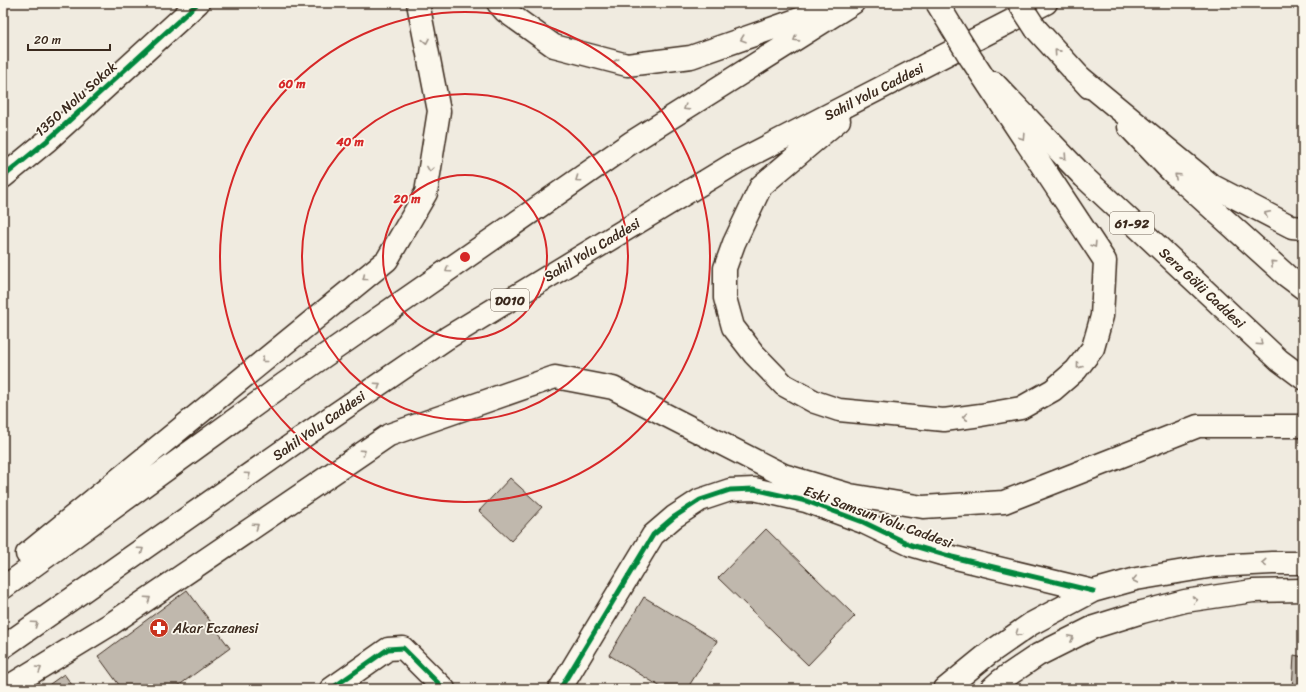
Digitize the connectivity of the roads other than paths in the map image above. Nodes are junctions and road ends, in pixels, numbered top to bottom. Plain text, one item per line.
1 (198, 3) edge
2 (418, 3) edge
3 (498, 3) edge
4 (846, 3) edge
5 (853, 3) edge
6 (937, 3) edge
7 (1019, 3) edge
8 (1046, 3) edge
9 (970, 57) junction
10 (1075, 73) junction
11 (868, 95) junction
12 (3, 177) edge
13 (1303, 228) edge
14 (1303, 288) edge
15 (1303, 378) edge
16 (1303, 426) edge
17 (1303, 563) edge
18 (3, 573) edge
19 (3, 588) edge
20 (1303, 590) edge
21 (1093, 591) junction
22 (3, 646) edge
23 (5, 689) edge
24 (331, 689) edge
25 (444, 689) edge
26 (560, 689) edge
27 (945, 689) edge
28 (992, 689) edge

1 - 12 main road, 1350 Nolu Sokak
2 -> 18 main road
4 -> 3 main road
5 -> 19 main road
6 - 9 main road, 61-92, bridge
10 -> 7 main road, bridge
8 - 11 main road, Sahil Yolu Caddesi / D010
9 -> 11 main road
9 -> 15 main road, Sera Gölü Caddesi / 61-92
13 -> 10 main road
14 -> 10 main road
22 -> 11 main road, Sahil Yolu Caddesi / D010
23 -> 16 main road
17 -> 21 main road
28 -> 20 main road
21 - 26 main road, Eski Samsun Yolu Caddesi
21 -> 27 main road
24 - 25 main road

